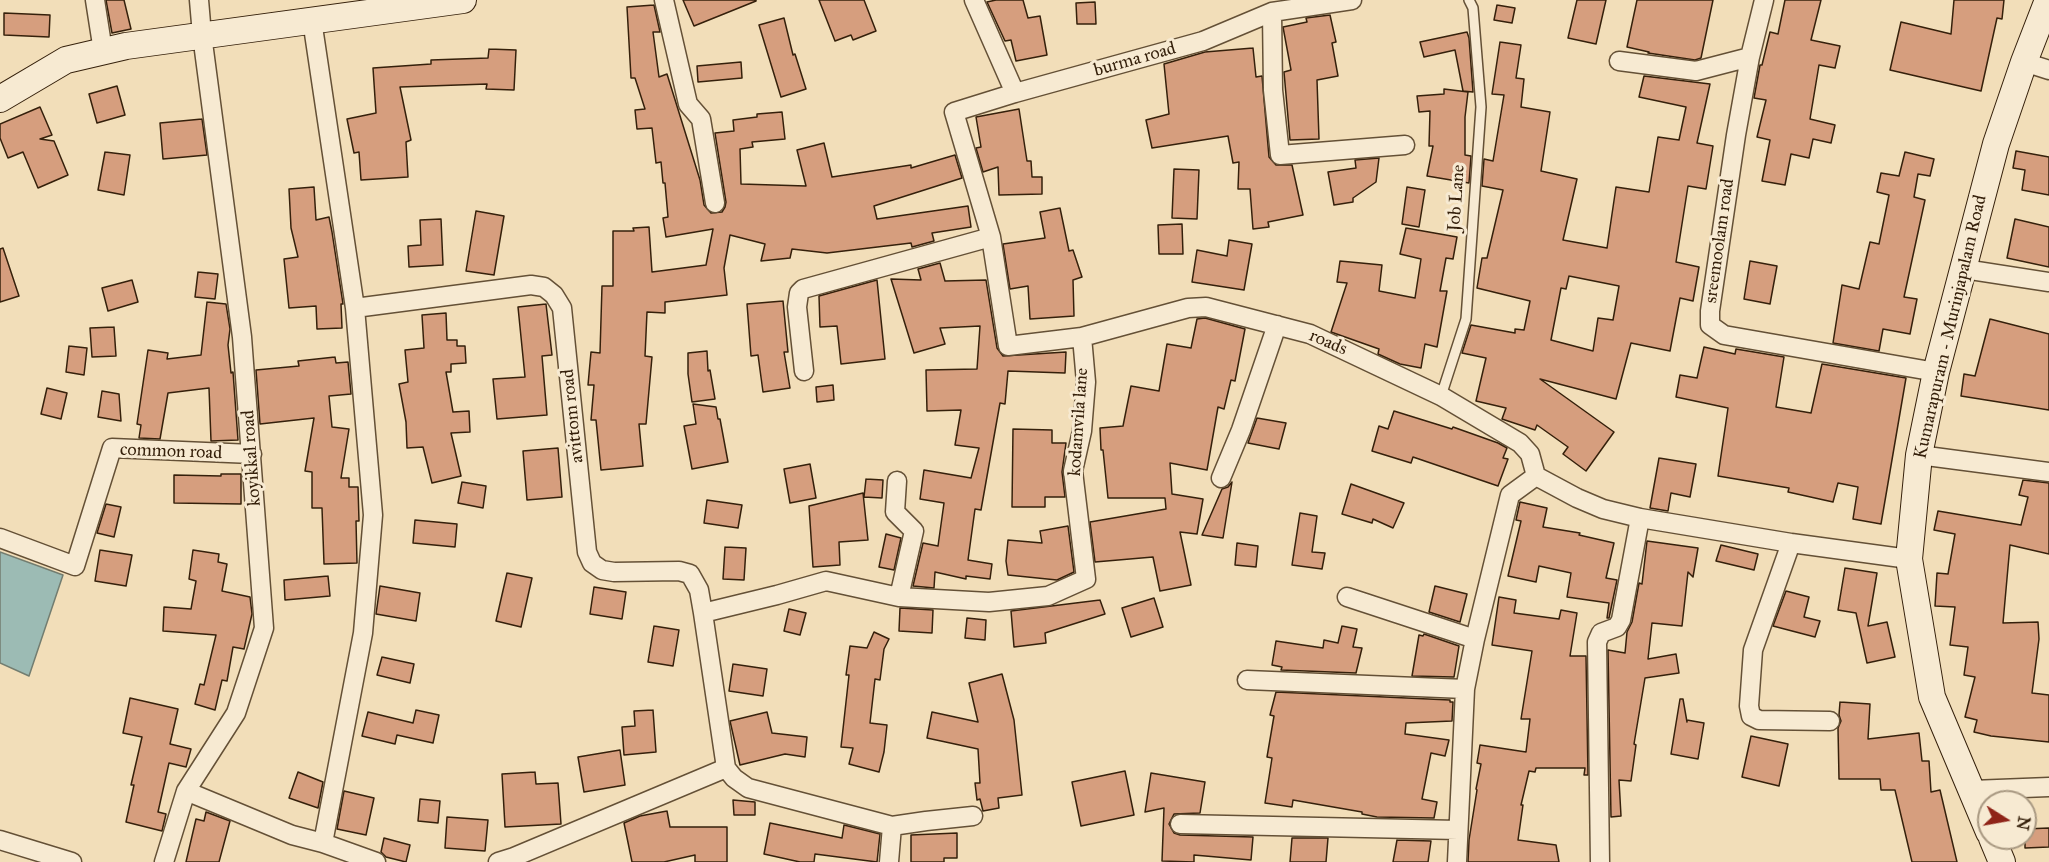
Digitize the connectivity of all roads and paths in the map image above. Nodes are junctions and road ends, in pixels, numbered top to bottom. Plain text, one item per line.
1 (94, 0) edge
2 (199, 0) edge
3 (464, 0) edge
4 (664, 0) edge
5 (974, 0) edge
6 (1352, 0) edge
7 (1469, 0) edge
8 (1764, 0) edge
9 (2048, 0) edge
10 (396, 5) edge
11 (1272, 12) junction
12 (312, 20) junction
13 (202, 35) junction
14 (103, 51) junction
15 (1750, 57) junction
16 (1619, 61) dead end
17 (2024, 62) junction
18 (2049, 70) edge
19 (1015, 93) junction
20 (0, 99) edge
21 (1405, 145) dead end
22 (715, 203) dead end
23 (991, 237) junction
24 (1964, 269) junction
25 (2049, 282) edge
26 (354, 308) junction
27 (1277, 325) junction
28 (1082, 337) junction
29 (804, 371) dead end
30 (1936, 372) junction
31 (1442, 396) junction
32 (252, 454) junction
33 (1919, 455) junction
34 (2049, 472) edge
35 (1536, 476) junction
36 (1221, 478) dead end
37 (897, 481) dead end
38 (1640, 518) junction
39 (0, 538) edge
40 (1791, 543) junction
41 (1909, 559) junction
42 (899, 597) junction
43 (1347, 597) dead end
44 (703, 613) junction
45 (1475, 639) junction
46 (1247, 680) dead end
47 (1465, 689) junction
48 (1830, 722) dead end
49 (726, 768) junction
50 (2049, 787) edge
51 (1972, 790) junction
52 (186, 791) junction
53 (1977, 802) edge
54 (973, 816) dead end
55 (1180, 824) dead end
56 (892, 826) junction
57 (1458, 830) junction
58 (0, 840) edge
59 (323, 843) junction
60 (45, 857) edge
61 (72, 862) edge
62 (164, 862) edge
63 (376, 862) edge
64 (498, 862) edge
65 (889, 862) edge
66 (1457, 862) edge
67 (1600, 862) edge

1 - 14 street
2 - 13 street, koyikkal road
3 - 10 main road
4 - 22 street
5 - 19 street
6 - 11 street, burma road
7 - 31 lane, Job Lane
8 - 15 street, sreemoolam road
9 - 17 main road, Kumarapuram - Murinjapalam Road
10 - 12 main road
11 - 19 street, burma road
11 - 21 street
12 - 13 main road
12 - 26 street
13 - 14 main road
13 - 32 street, koyikkal road
14 - 20 main road
15 - 16 street
15 - 30 street, sreemoolam road
17 - 18 street
17 - 24 main road, Kumarapuram - Murinjapalam Road
19 - 23 street, burma road
23 - 28 street
23 - 29 street
24 - 25 street
24 - 30 main road, Kumarapuram - Murinjapalam Road
26 - 44 street, avittom road
26 - 59 street
27 - 28 street, roads
27 - 31 street, roads
27 - 36 street
28 - 42 street, kodamvila lane
30 - 33 main road, Kumarapuram - Murinjapalam Road
31 - 35 street, roads
32 - 39 street, common road
32 - 52 street, koyikkal road
33 - 34 street
33 - 41 main road, Kumarapuram - Murinjapalam Road
35 - 38 street
35 - 45 street
37 - 42 street
38 - 40 street
38 - 67 street
40 - 41 street
40 - 48 street
41 - 51 main road, Kumarapuram - Murinjapalam Road
42 - 44 street
43 - 45 street
44 - 49 street
45 - 47 street
46 - 47 street
47 - 57 street
49 - 56 street
49 - 64 street
50 - 51 street
51 - 53 main road, Kumarapuram - Murinjapalam Road
52 - 59 street
52 - 62 street, koyikkal road
54 - 56 street
55 - 57 street
56 - 65 street
57 - 66 street
58 - 60 street
59 - 63 street
60 - 61 street

